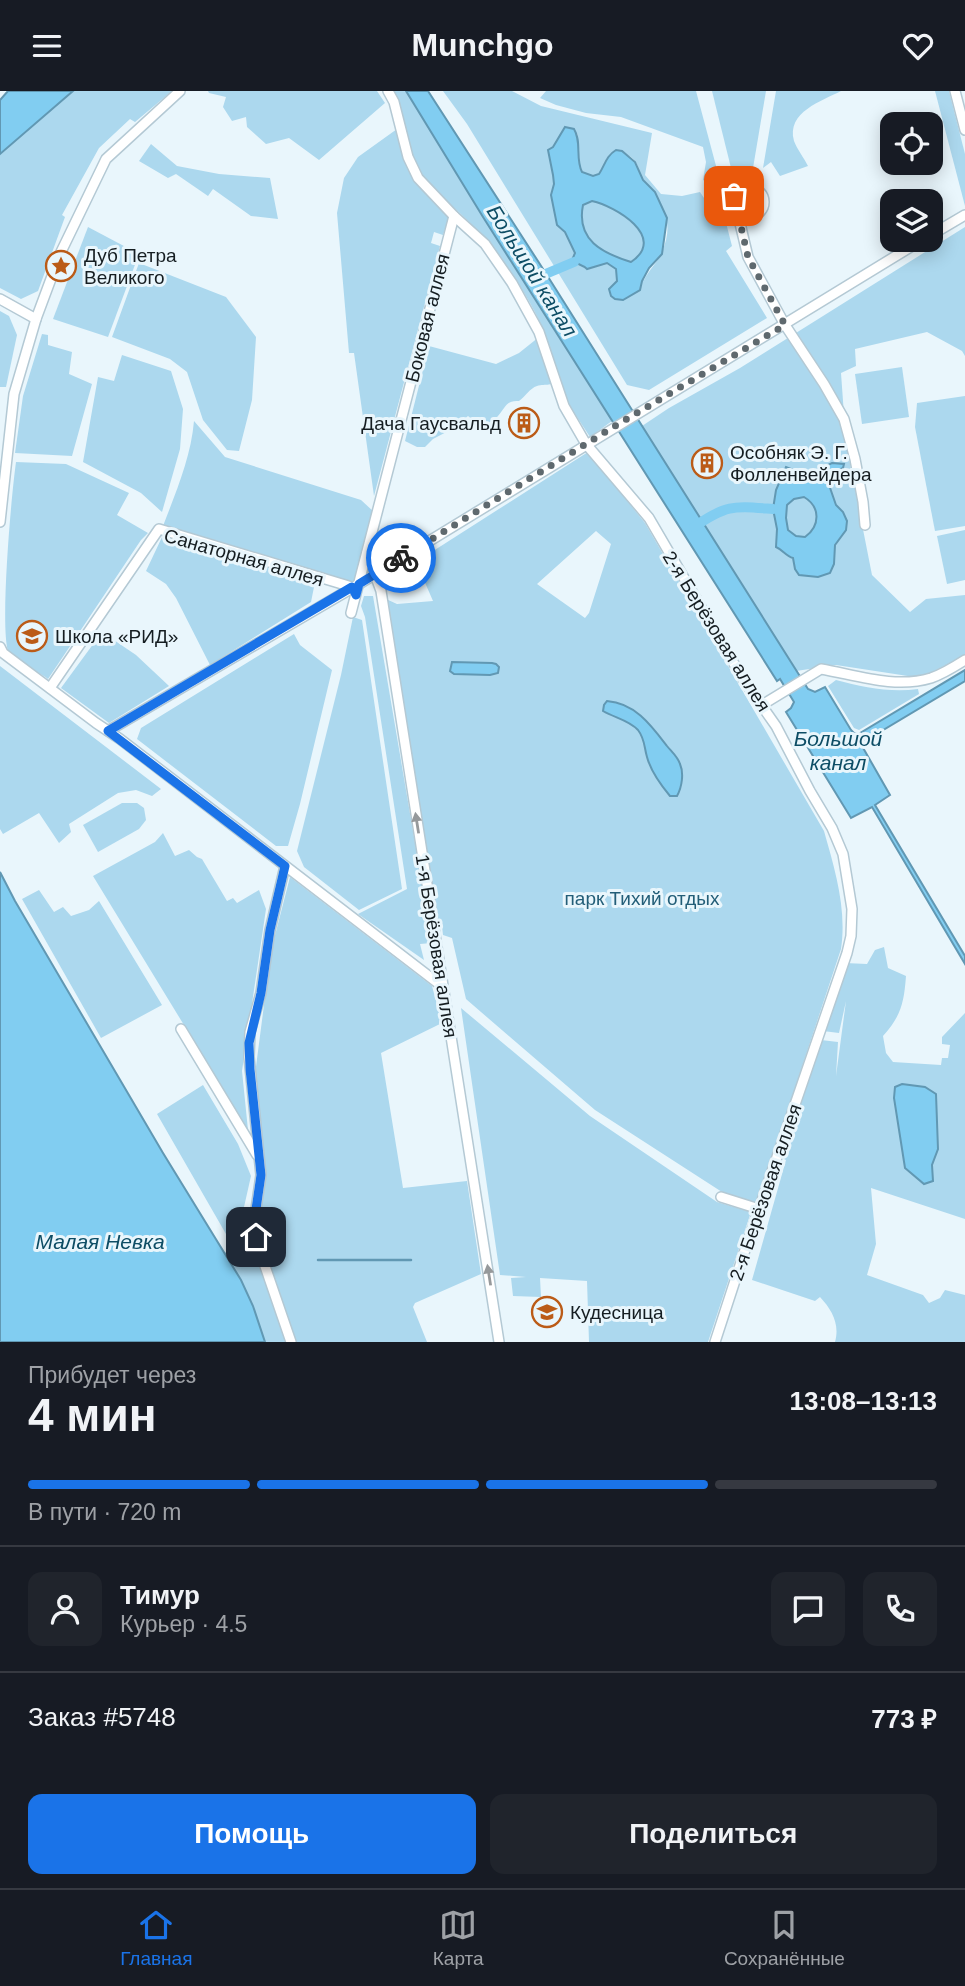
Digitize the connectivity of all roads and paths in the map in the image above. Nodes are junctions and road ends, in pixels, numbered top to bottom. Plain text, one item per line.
1 (180, 91) edge
2 (388, 91) edge
3 (955, 91) edge
4 (965, 130) edge
5 (729, 177) dead end
6 (737, 206) junction
7 (965, 215) edge
8 (454, 216) junction
9 (742, 218) junction
10 (943, 228) edge
11 (903, 252) edge
12 (0, 299) edge
13 (36, 319) junction
14 (785, 325) junction
15 (586, 445) junction
16 (0, 522) edge
17 (865, 525) dead end
18 (367, 553) junction
19 (375, 573) junction
20 (356, 589) junction
21 (352, 613) dead end
22 (0, 646) edge
23 (965, 660) edge
24 (50, 688) junction
25 (762, 705) junction
26 (108, 731) junction
27 (285, 866) junction
28 (443, 987) junction
29 (181, 1029) dead end
30 (258, 1156) junction
31 (721, 1197) dead end
32 (759, 1209) junction
33 (290, 1342) edge
34 (499, 1342) edge
35 (715, 1342) edge

1 - 13 street
2 - 8 street, 2-я Берёзовая аллея
3 - 4 street
5 - 6 street
6 - 9 street
6 - 9 street
7 - 10 street
8 - 15 street, 2-я Берёзовая аллея
8 - 18 street, Боковая аллея
9 - 14 street
11 - 14 street
12 - 13 street
13 - 16 street
14 - 15 street
14 - 17 street
15 - 19 street
15 - 25 street, 2-я Берёзовая аллея
18 - 19 street, 1-я Берёзовая аллея
18 - 20 street, Боковая аллея
19 - 20 street
28 -> 19 street, 1-я Берёзовая аллея
20 - 21 street, Боковая аллея
20 - 24 street, Санаторная аллея
20 - 26 street
22 - 24 street
23 - 25 street
24 - 26 street
25 - 32 street, 2-я Берёзовая аллея
26 - 27 street
27 - 28 street
27 - 30 street
34 -> 28 street, 1-я Берёзовая аллея
29 - 30 street
30 - 33 street
31 - 32 street
32 - 35 street, 2-я Берёзовая аллея

